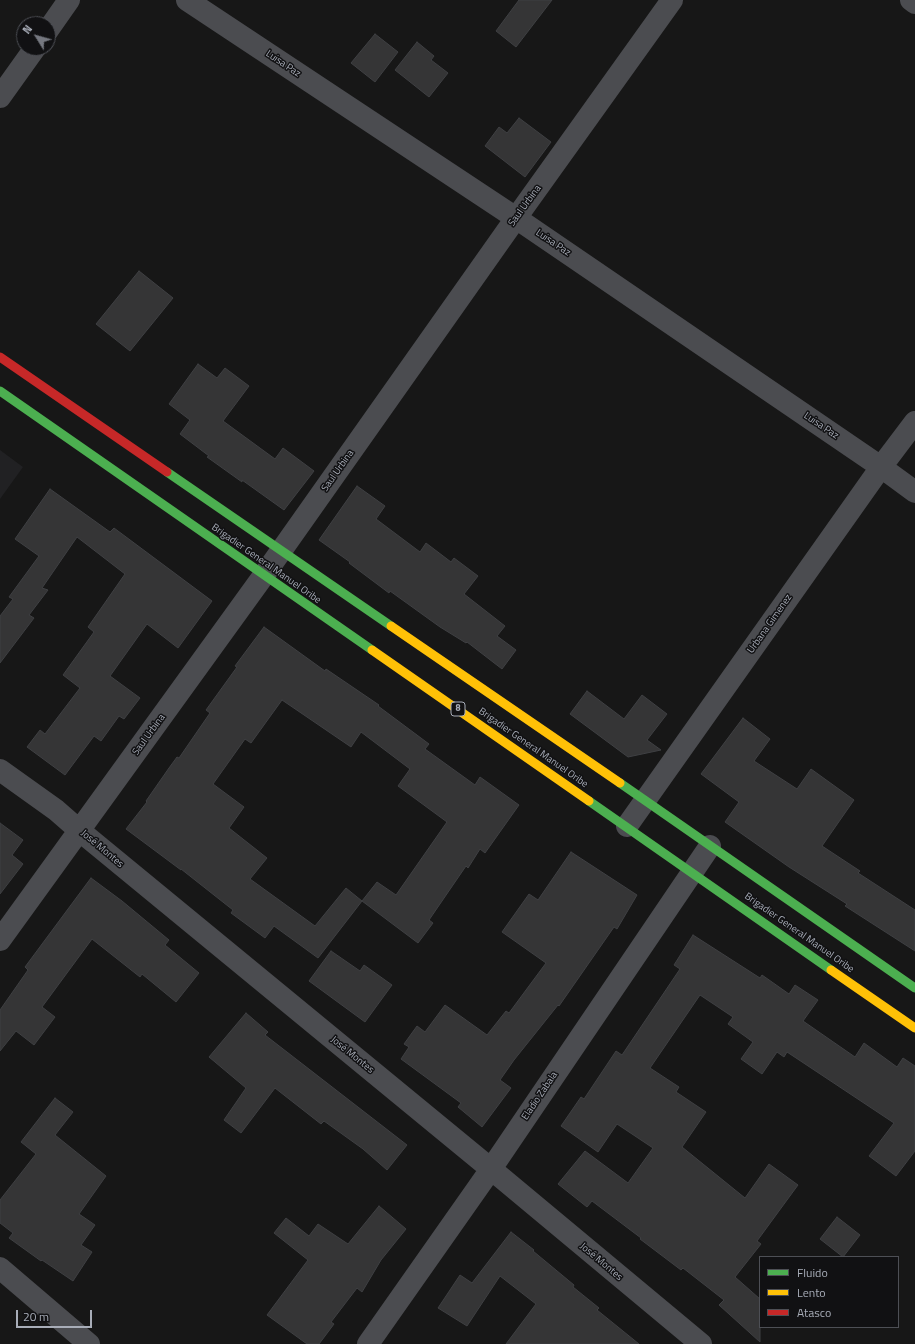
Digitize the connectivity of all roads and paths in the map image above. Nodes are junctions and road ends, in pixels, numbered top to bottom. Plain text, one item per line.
1 (69, 0) edge
2 (187, 0) edge
3 (671, 0) edge
4 (911, 0) edge
5 (915, 3) edge
6 (56, 19) edge
7 (29, 56) edge
8 (0, 97) edge
9 (516, 218) junction
10 (0, 357) edge
11 (0, 391) edge
12 (915, 422) edge
13 (881, 468) junction
14 (915, 492) edge
15 (282, 550) junction
16 (264, 575) junction
17 (0, 770) edge
18 (645, 800) junction
19 (627, 826) junction
20 (80, 831) junction
21 (710, 846) junction
22 (692, 872) junction
23 (0, 940) edge
24 (915, 988) edge
25 (915, 1028) edge
26 (491, 1169) junction
27 (0, 1268) edge
28 (89, 1344) edge
29 (368, 1344) edge
30 (701, 1344) edge

1 - 6 street
2 - 9 street, Luisa Paz
3 - 9 street, Saul Urbina
4 - 5 street
7 - 8 street
9 - 13 street, Luisa Paz
9 - 15 street, Saul Urbina
10 - 15 main road, Brigadier General Manuel Oribe
11 - 16 main road, Brigadier General Manuel Oribe / 8
12 - 13 street, Urbana Gimenez
13 - 14 street, Luisa Paz
13 - 18 street, Urbana Gimenez
15 - 16 street, Saul Urbina
15 - 18 main road, Brigadier General Manuel Oribe
16 - 19 main road, Brigadier General Manuel Oribe / 8
16 - 20 street, Saul Urbina
17 - 20 street, José Montes
18 - 19 street, Urbana Gimenez
18 - 21 main road, Brigadier General Manuel Oribe
19 - 22 main road, Brigadier General Manuel Oribe / 8
20 - 23 street, Saul Urbina
20 - 26 street, José Montes
21 - 22 street, Eladio Zabala
21 - 24 main road, Brigadier General Manuel Oribe
22 - 25 main road, Brigadier General Manuel Oribe / 8
22 - 26 street, Eladio Zabala
26 - 29 street, Eladio Zabala
26 - 30 street, José Montes
27 - 28 street

